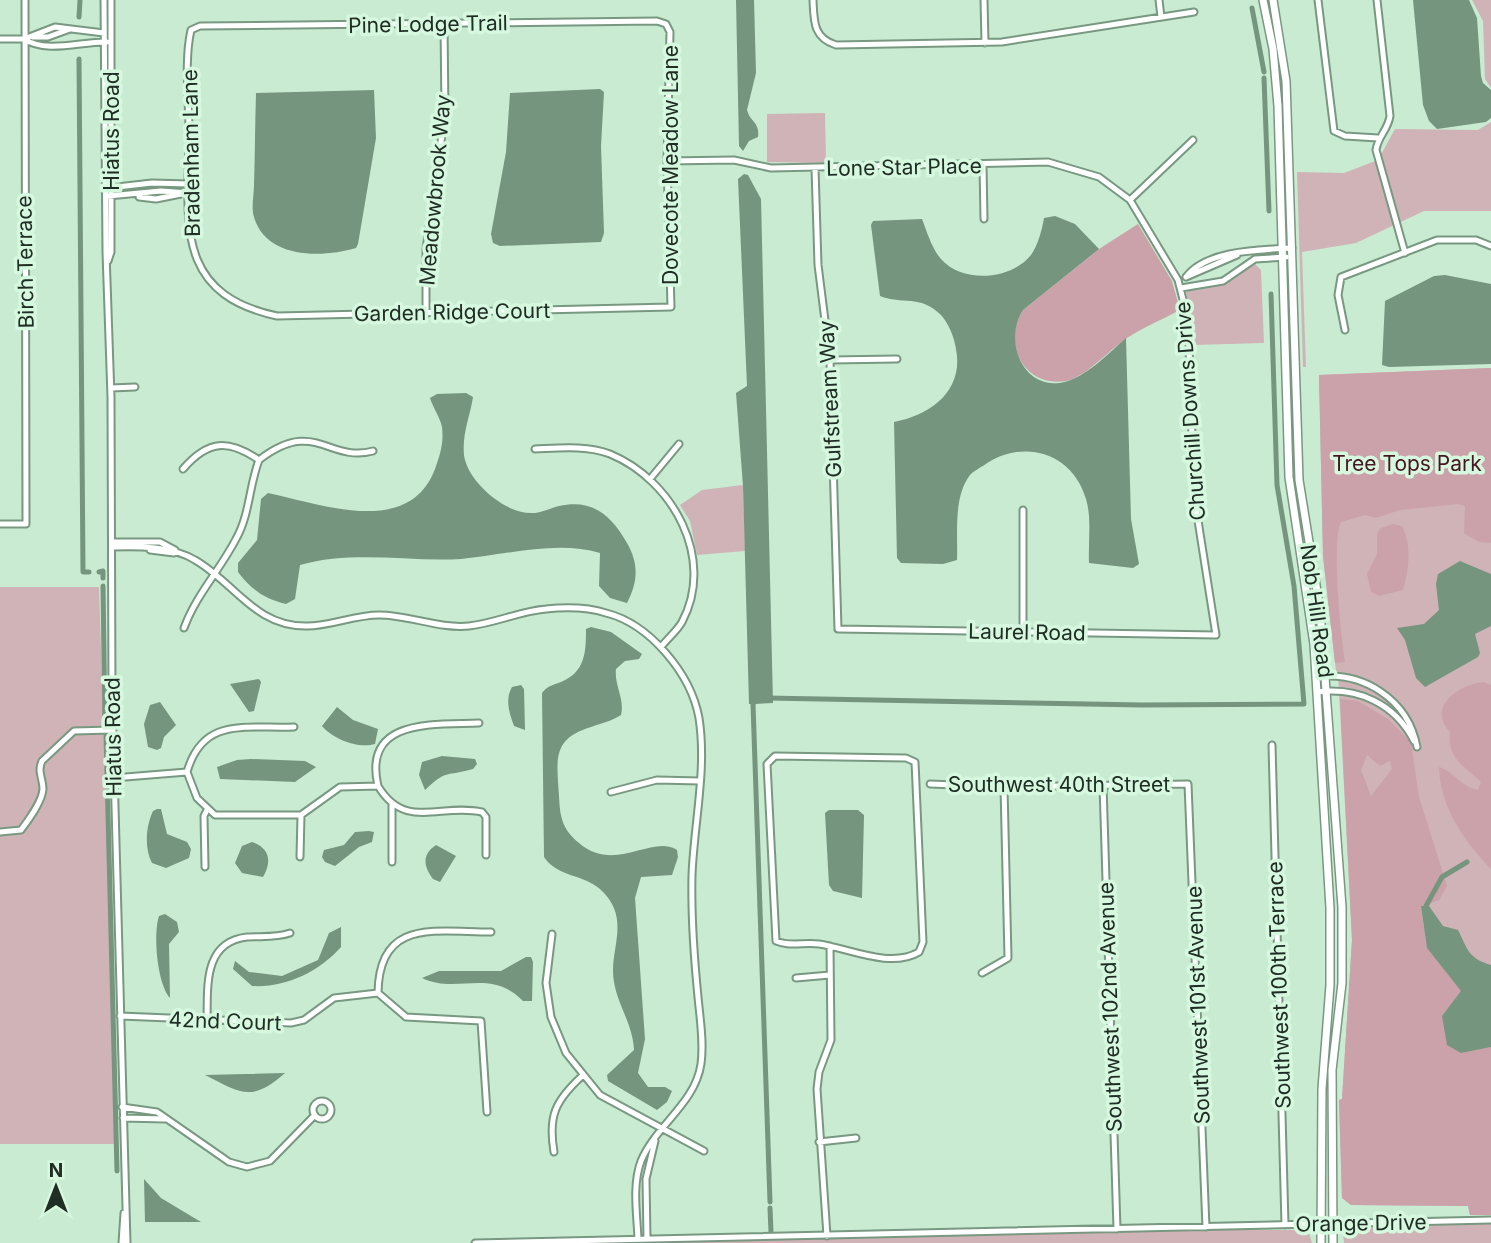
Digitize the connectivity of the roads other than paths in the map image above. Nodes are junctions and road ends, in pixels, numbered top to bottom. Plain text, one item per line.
1 (25, 0) edge
2 (104, 0) edge
3 (111, 0) edge
4 (813, 0) edge
5 (984, 0) edge
6 (1158, 0) edge
7 (1263, 0) edge
8 (1273, 0) edge
9 (1318, 0) edge
10 (1377, 0) edge
11 (1194, 12) dead end
12 (1161, 17) junction
13 (666, 24) joint
14 (444, 25) junction
15 (70, 29) junction
16 (191, 30) joint
17 (111, 32) junction
18 (104, 33) junction
19 (48, 37) junction
20 (28, 38) junction
21 (0, 39) edge
22 (107, 42) junction
23 (985, 43) junction
24 (51, 47) junction
25 (1378, 138) junction
26 (1193, 140) dead end
27 (667, 161) junction
28 (983, 165) junction
29 (815, 169) junction
30 (159, 184) junction
31 (189, 184) junction
32 (108, 188) junction
33 (189, 193) junction
34 (160, 195) junction
35 (108, 196) junction
36 (1130, 200) junction
37 (984, 219) dead end
38 (1491, 246) edge
39 (1292, 252) junction
40 (1282, 253) junction
41 (1405, 253) junction
42 (1194, 272) junction
43 (1178, 280) junction
44 (1205, 283) junction
45 (1181, 288) junction
46 (234, 303) joint
47 (671, 307) joint
48 (426, 314) junction
49 (1345, 330) dead end
50 (897, 359) dead end
51 (830, 360) junction
52 (135, 387) dead end
53 (111, 388) junction
54 (679, 444) dead end
55 (535, 449) dead end
56 (373, 451) dead end
57 (259, 460) junction
58 (183, 469) dead end
59 (650, 479) junction
60 (1023, 510) dead end
61 (0, 524) edge
62 (112, 544) junction
63 (177, 552) junction
64 (214, 574) junction
65 (184, 628) dead end
66 (838, 629) joint
67 (1023, 631) junction
68 (1216, 635) joint
69 (661, 647) junction
70 (1326, 676) junction
71 (1315, 677) junction
72 (1327, 691) junction
73 (1317, 692) junction
74 (479, 723) dead end
75 (295, 727) dead end
76 (112, 730) junction
77 (1272, 745) dead end
78 (187, 772) junction
79 (113, 778) junction
80 (700, 781) junction
81 (930, 784) dead end
82 (1188, 784) joint
83 (1103, 785) junction
84 (378, 786) junction
85 (1004, 787) junction
86 (611, 792) dead end
87 (392, 805) junction
88 (206, 810) junction
89 (300, 815) junction
90 (0, 832) edge
91 (486, 855) dead end
92 (300, 857) dead end
93 (392, 862) dead end
94 (205, 867) dead end
95 (491, 932) dead end
96 (290, 933) dead end
97 (552, 934) dead end
98 (831, 946) junction
99 (982, 973) dead end
100 (830, 975) junction
101 (796, 978) dead end
102 (379, 993) junction
103 (120, 1016) junction
104 (207, 1022) junction
105 (582, 1076) junction
106 (122, 1107) junction
107 (487, 1112) dead end
108 (315, 1115) dead end
109 (123, 1118) junction
110 (165, 1119) junction
111 (660, 1132) junction
112 (856, 1138) dead end
113 (820, 1142) junction
114 (704, 1151) dead end
115 (554, 1152) dead end
116 (124, 1213) junction
117 (1491, 1220) edge
118 (1333, 1223) junction
119 (1321, 1224) junction
120 (1285, 1225) junction
121 (1206, 1227) junction
122 (1117, 1229) junction
123 (827, 1236) junction
124 (647, 1239) junction
125 (638, 1240) junction
126 (122, 1243) edge
127 (127, 1243) edge
128 (475, 1243) edge
129 (1321, 1243) edge
130 (1333, 1243) edge

1 - 20 street, Birch Terrace
2 - 18 street, Hiatus Road
3 - 17 street, Hiatus Road
4 - 23 street
5 - 23 street
6 - 12 street
7 - 40 main road, Nob Hill Road
8 - 39 main road, Nob Hill Road
9 - 25 street
10 - 25 street
11 - 12 street
12 - 23 street
13 - 14 street, Pine Lodge Trail
13 - 27 street, Dovecote Meadow Lane
14 - 16 street, Pine Lodge Trail
14 - 48 street, Meadowbrook Way
15 - 18 street
15 - 19 street
15 - 20 street
16 - 31 street, Bradenham Lane
17 - 18 street
17 - 22 street, Hiatus Road
18 - 22 street, Hiatus Road
19 - 20 street
19 - 24 street
20 - 21 street
20 - 24 street
20 - 61 street, Birch Terrace
22 - 24 street
22 - 32 street, Hiatus Road
25 - 41 street
26 - 36 street
27 - 29 street, Lone Star Place
27 - 47 street, Dovecote Meadow Lane
28 - 29 street, Lone Star Place
28 - 36 street, Lone Star Place
28 - 37 street
29 - 51 street, Gulfstream Way
30 - 31 street
30 - 32 street
30 - 34 street
31 - 33 street, Bradenham Lane
32 - 35 street, Hiatus Road
33 - 34 street
33 - 46 street, Bradenham Lane
34 - 35 street
35 - 53 street, Hiatus Road
36 - 43 street, Churchill Downs Drive
38 - 41 street
39 - 40 street
39 - 70 main road, Nob Hill Road
40 - 42 street
40 - 44 street
40 - 71 main road, Nob Hill Road
41 - 49 street
42 - 43 street
42 - 44 street
43 - 45 street, Churchill Downs Drive
44 - 45 street
45 - 68 street, Churchill Downs Drive
46 - 48 street, Garden Ridge Court
47 - 48 street, Garden Ridge Court
50 - 51 street
51 - 66 street, Gulfstream Way
52 - 53 street
53 - 62 street, Hiatus Road
54 - 59 street
55 - 59 street
56 - 57 street
57 - 58 street
57 - 64 street
59 - 69 street
60 - 67 street
62 - 63 street
62 - 63 street
62 - 76 street, Hiatus Road
63 - 64 street
64 - 65 street
64 - 69 street
66 - 67 street, Laurel Road
67 - 68 street, Laurel Road
69 - 80 street
70 - 71 street
70 - 72 main road, Nob Hill Road
70 - 72 street
71 - 73 main road, Nob Hill Road
72 - 73 street
72 - 118 main road, Nob Hill Road
73 - 119 main road, Nob Hill Road
74 - 84 street
75 - 78 street
76 - 79 street, Hiatus Road
76 - 90 street
77 - 120 street, Southwest 100th Terrace
78 - 79 street
78 - 88 street
79 - 103 street, Hiatus Road
80 - 86 street
80 - 111 street
81 - 85 street, Southwest 40th Street
82 - 83 street, Southwest 40th Street
82 - 121 street, Southwest 101st Avenue
83 - 85 street, Southwest 40th Street
83 - 122 street, Southwest 102nd Avenue
84 - 87 street
84 - 89 street
85 - 99 street
87 - 91 street
87 - 93 street
88 - 89 street
88 - 94 street
89 - 92 street
95 - 102 street
96 - 104 street
97 - 105 street
98 - 98 street
98 - 100 street
100 - 101 street
100 - 113 street
102 - 104 street, 42nd Court
102 - 107 street
103 - 104 street, 42nd Court
103 - 106 street, Hiatus Road
105 - 111 street
105 - 115 street
106 - 109 street, Hiatus Road
106 - 110 street
108 - 110 street
109 - 110 street
109 - 116 street, Hiatus Road
111 - 114 street
111 - 124 street
111 - 125 street
112 - 113 street
113 - 123 street
116 - 126 street, Hiatus Road
116 - 127 street, Hiatus Road
117 - 118 street, Orange Drive
118 - 119 street, Orange Drive
118 - 130 main road, Nob Hill Road
119 - 120 street, Orange Drive
119 - 129 main road, Nob Hill Road
120 - 121 street, Orange Drive
121 - 122 street, Orange Drive
122 - 123 street, Orange Drive
123 - 124 street, Orange Drive
124 - 125 street, Orange Drive
125 - 128 street, Orange Drive

